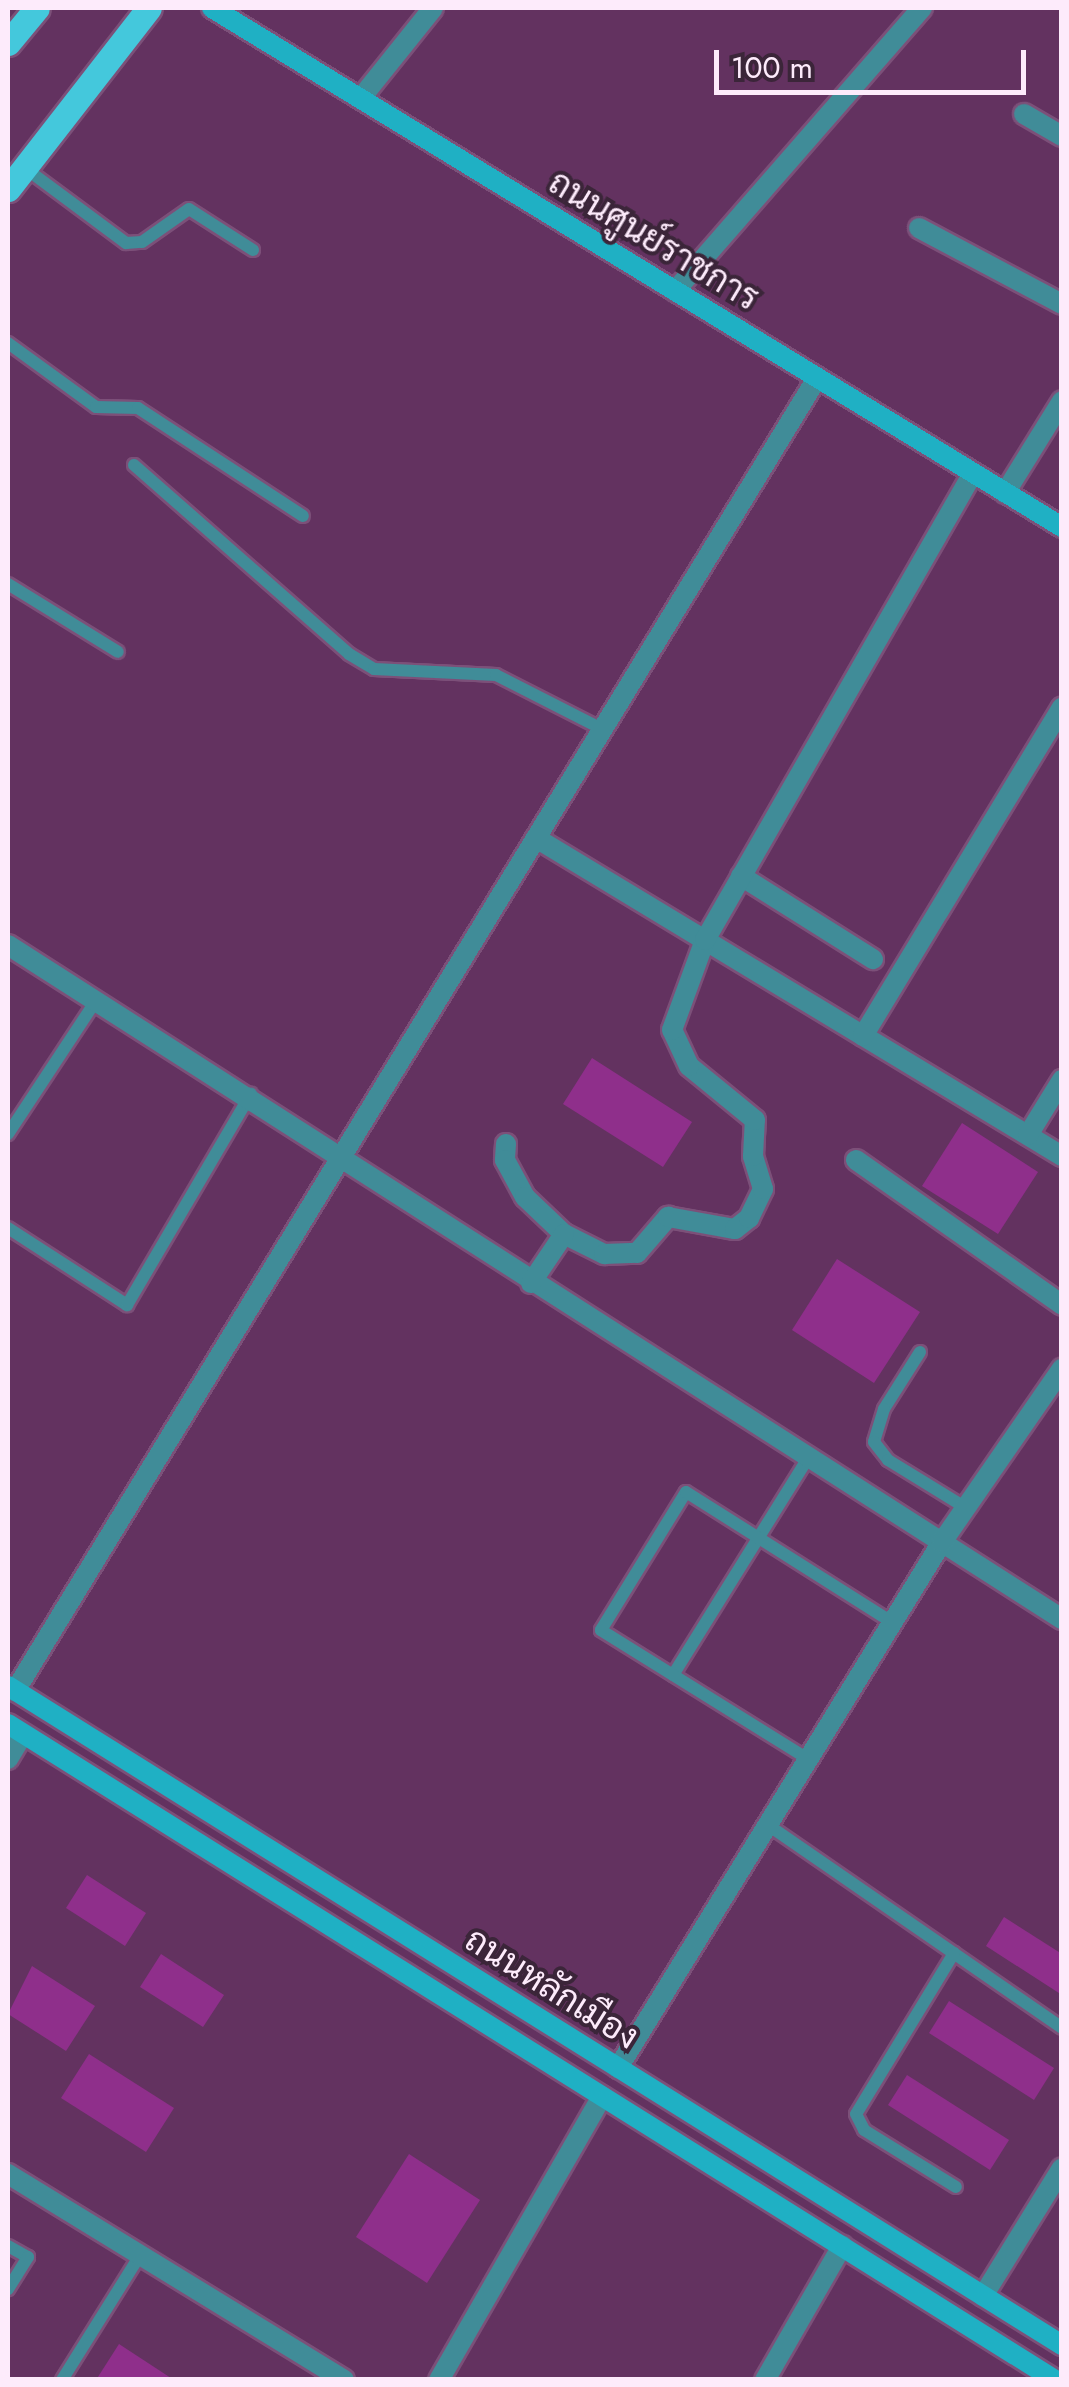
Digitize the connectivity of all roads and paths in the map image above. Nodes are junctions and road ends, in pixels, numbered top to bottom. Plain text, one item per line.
1 (37, 8) edge
2 (149, 8) edge
3 (212, 8) edge
4 (433, 8) edge
5 (922, 8) edge
6 (8, 44) edge
7 (360, 98) junction
8 (1024, 114) dead end
9 (1062, 136) edge
10 (23, 167) junction
11 (8, 189) edge
12 (919, 228) dead end
13 (253, 250) dead end
14 (675, 291) junction
15 (1062, 304) edge
16 (8, 343) edge
17 (817, 378) junction
18 (1062, 401) edge
19 (134, 465) dead end
20 (973, 474) junction
21 (1006, 493) junction
22 (303, 516) dead end
23 (1062, 528) edge
24 (8, 584) edge
25 (118, 652) dead end
26 (1062, 708) edge
27 (602, 729) junction
28 (536, 838) junction
29 (741, 876) junction
30 (705, 940) junction
31 (8, 945) edge
32 (873, 959) dead end
33 (97, 999) junction
34 (864, 1036) junction
35 (1062, 1080) edge
36 (251, 1094) junction
37 (8, 1134) edge
38 (1028, 1135) junction
39 (506, 1144) dead end
40 (1062, 1156) edge
41 (338, 1160) junction
42 (856, 1160) dead end
43 (8, 1228) edge
44 (564, 1234) junction
45 (531, 1283) junction
46 (1062, 1305) edge
47 (920, 1352) dead end
48 (1062, 1368) edge
49 (807, 1460) junction
50 (966, 1508) junction
51 (759, 1539) junction
52 (942, 1542) junction
53 (1062, 1619) edge
54 (892, 1622) junction
55 (672, 1675) junction
56 (11, 1688) edge
57 (15, 1729) edge
58 (808, 1759) junction
59 (8, 1760) edge
60 (768, 1825) junction
61 (954, 1953) junction
62 (1062, 2028) edge
63 (618, 2068) junction
64 (602, 2096) junction
65 (1062, 2168) edge
66 (8, 2174) edge
67 (956, 2186) dead end
68 (8, 2246) edge
69 (842, 2246) junction
70 (140, 2255) junction
71 (8, 2289) edge
72 (983, 2296) junction
73 (1062, 2345) edge
74 (775, 2376) edge
75 (62, 2380) edge
76 (344, 2380) edge
77 (440, 2380) edge
78 (1055, 2380) edge

1 - 6 main road
2 - 10 main road
3 - 7 street, ถนนศูนย์ราชการ
4 - 7 street
5 - 14 street
7 - 14 street, ถนนศูนย์ราชการ
8 - 9 street
10 - 11 main road
10 - 13 lane
12 - 15 street
14 - 17 street, ถนนศูนย์ราชการ
16 - 22 lane
17 - 20 street, ถนนศูนย์ราชการ
17 - 27 street
18 - 21 street
19 - 27 lane
20 - 21 street, ถนนศูนย์ราชการ
20 - 29 street
21 - 23 street, ถนนศูนย์ราชการ
24 - 25 lane
26 - 34 street
27 - 28 street
28 - 30 street
28 - 41 street
29 - 30 street
29 - 32 street
30 - 34 street
30 - 44 street
31 - 33 street
33 - 36 street
33 - 37 lane
34 - 38 street
35 - 38 street
36 - 41 street
36 - 43 lane
38 - 40 street
39 - 44 street
41 - 45 street
41 - 56 street
42 - 46 street
44 - 45 street
45 - 49 street
47 - 50 lane
48 - 50 street
49 - 51 lane
49 - 52 street
50 - 52 street
51 - 54 lane
51 - 55 lane
51 - 55 lane
52 - 53 street
52 - 54 street
54 - 58 street
55 - 58 lane
56 - 57 street
56 - 63 street, ถนนหลักเมือง
57 - 59 street
57 - 64 street, ถนนหลักเมือง
58 - 60 street
60 - 61 lane
60 - 63 street
61 - 62 lane
61 - 67 lane
63 - 64 street
63 - 72 street, ถนนหลักเมือง
64 - 69 street, ถนนหลักเมือง
64 - 77 street
65 - 72 street
66 - 70 street
68 - 71 lane
69 - 74 street
69 - 78 street, ถนนหลักเมือง
70 - 75 lane
70 - 76 street
72 - 73 street, ถนนหลักเมือง

